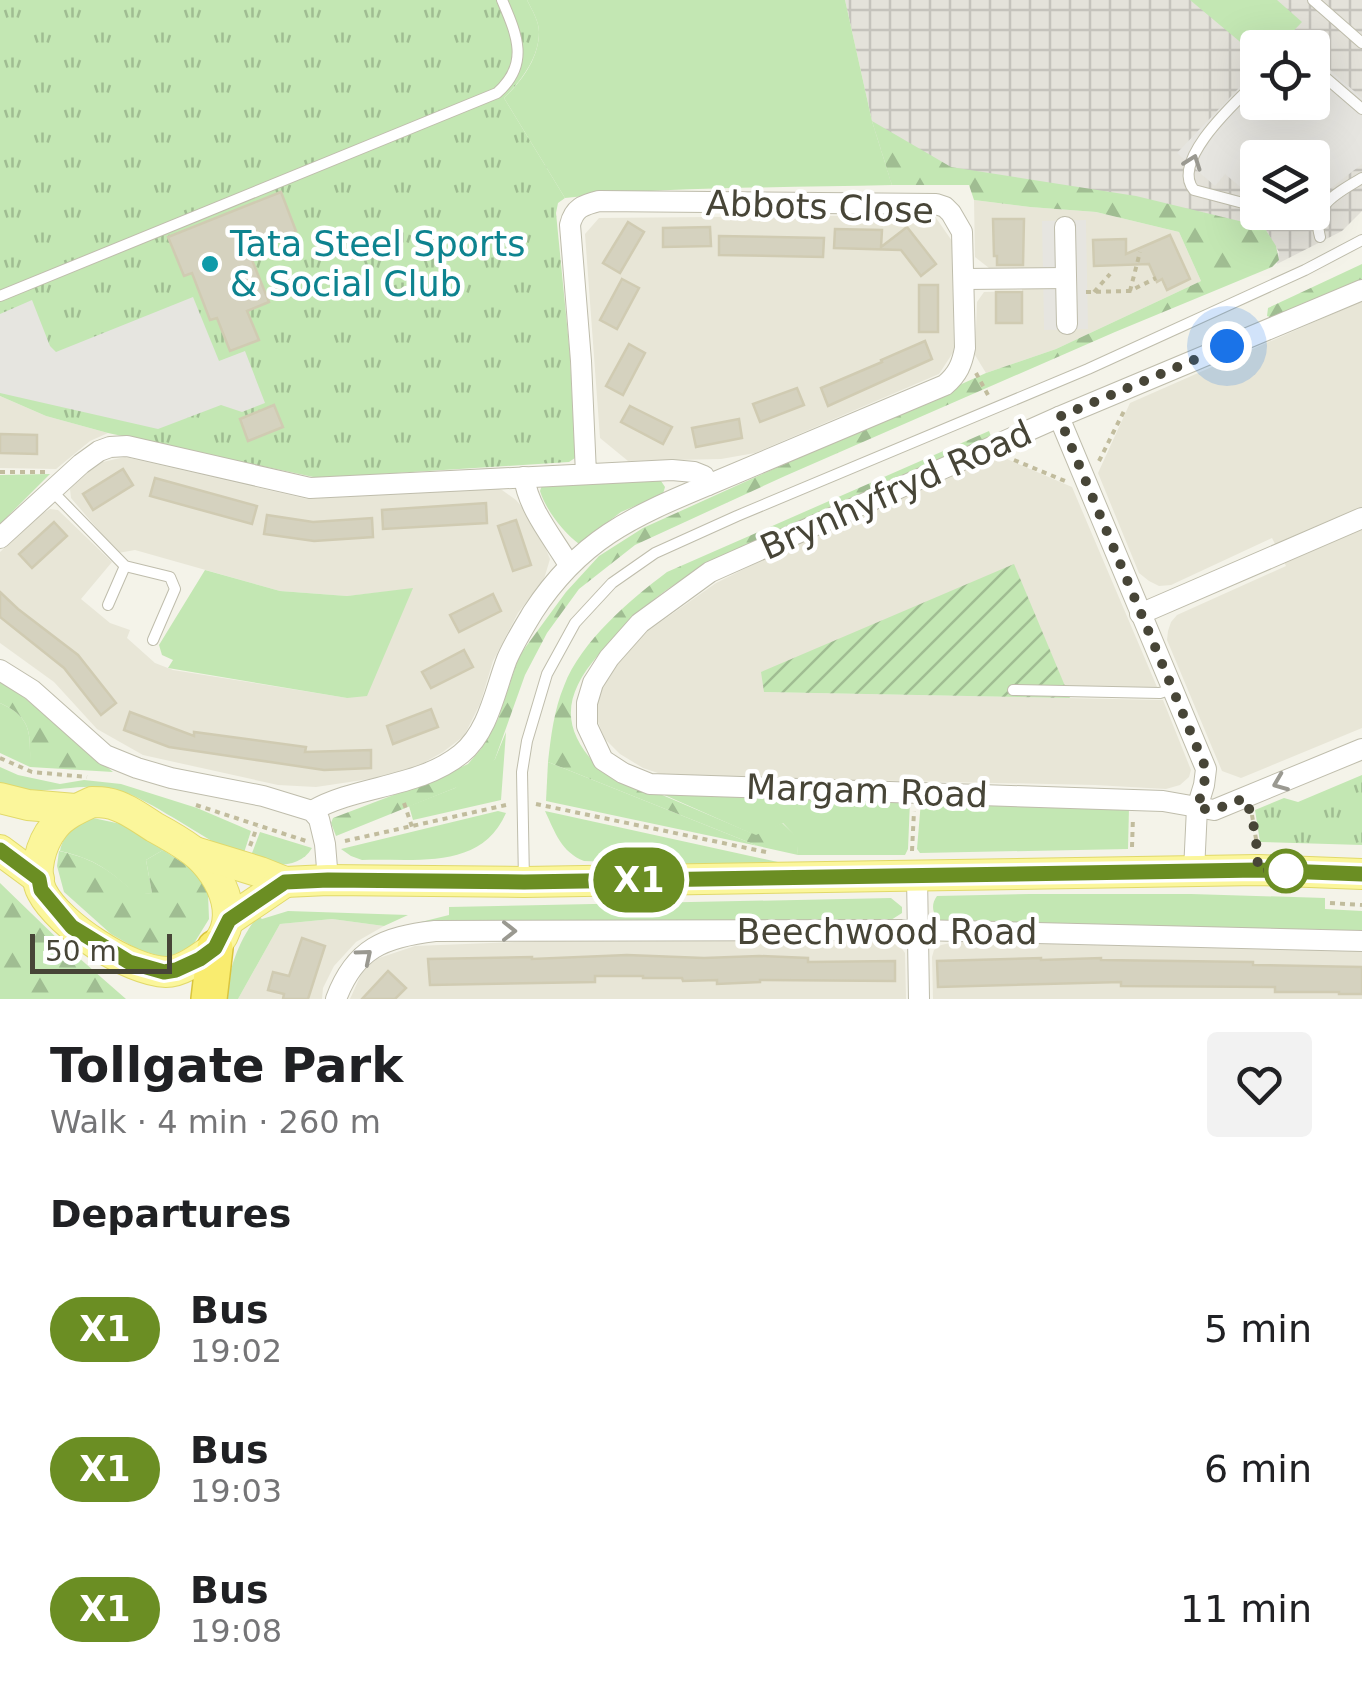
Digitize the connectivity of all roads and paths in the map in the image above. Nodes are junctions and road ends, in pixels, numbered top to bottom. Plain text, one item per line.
1 (502, 0) edge
2 (1313, 0) edge
3 (1362, 43) edge
4 (1330, 81) edge
5 (1240, 98) edge
6 (1362, 109) edge
7 (1362, 178) edge
8 (1240, 202) edge
9 (1066, 227) dead end
10 (1320, 237) dead end
11 (1362, 240) edge
12 (1140, 252) dead end
13 (1110, 274) dead end
14 (1156, 278) dead end
15 (964, 279) junction
16 (1066, 285) junction
17 (1362, 290) edge
18 (1130, 291) junction
19 (1094, 292) junction
20 (5, 295) edge
21 (1067, 324) dead end
22 (1059, 417) junction
23 (0, 472) edge
24 (586, 474) junction
25 (524, 477) junction
26 (708, 485) junction
27 (57, 486) junction
28 (1362, 518) edge
29 (0, 538) edge
30 (571, 562) junction
31 (124, 566) junction
32 (108, 605) dead end
33 (1140, 614) junction
34 (153, 640) dead end
35 (0, 670) edge
36 (1172, 689) junction
37 (1013, 690) dead end
38 (586, 703) joint
39 (1362, 750) edge
40 (0, 758) edge
41 (98, 777) dead end
42 (398, 784) junction
43 (915, 793) junction
44 (0, 798) edge
45 (1245, 798) junction
46 (1133, 800) junction
47 (189, 802) dead end
48 (523, 804) junction
49 (1197, 808) junction
50 (76, 809) junction
51 (312, 811) junction
52 (412, 827) junction
53 (325, 844) junction
54 (0, 850) edge
55 (195, 852) junction
56 (770, 853) dead end
57 (1258, 870) junction
58 (1194, 871) junction
59 (1132, 872) junction
60 (1362, 874) edge
61 (914, 876) junction
62 (39, 879) junction
63 (328, 880) junction
64 (285, 882) junction
65 (524, 882) junction
66 (1330, 903) dead end
67 (1362, 905) edge
68 (918, 930) junction
69 (222, 934) junction
70 (1362, 942) edge
71 (208, 999) edge
72 (336, 999) edge
73 (919, 999) edge

1 - 20 lane
2 - 3 lane
4 - 6 lane
8 -> 5 lane
7 - 10 lane
9 - 16 street
11 - 48 lane
12 - 18 path
13 - 19 path
14 - 18 path
15 - 16 street
15 - 24 street, Abbots Close
15 - 26 street, Abbots Close
16 - 19 path
16 - 21 street
17 - 22 street, Brynhyfryd Road
18 - 19 path
22 - 33 street
22 - 38 street, Brynhyfryd Road
23 - 27 path
24 - 25 street
24 - 26 street
25 - 27 street
25 - 30 street
26 - 30 street, Abbots Close
27 - 29 street
27 - 31 lane
28 - 33 street
30 - 42 street, Abbots Close
31 - 32 lane
31 - 34 lane
33 - 36 street
35 - 51 street
36 - 37 lane
36 - 49 street
38 - 43 street, Margam Road
39 -> 45 street
40 - 41 path
42 - 51 street, Abbots Close
42 - 52 path
43 - 46 street, Margam Road
43 - 61 path
44 - 50 main road
45 - 49 street
45 - 57 path
46 - 49 street, Margam Road
46 - 59 path
47 - 53 path
48 - 52 path
48 - 56 path
48 - 65 lane
49 - 58 street
50 - 55 main road
50 - 62 main road
51 - 53 street
52 - 53 path
53 - 63 street
54 - 62 main road
55 - 64 main road
55 - 69 main road
57 - 58 main road
57 - 60 main road
58 - 59 main road
59 - 61 main road
61 - 65 main road
61 - 68 street
62 - 69 main road
63 - 64 main road
63 - 65 main road
64 - 69 main road
66 - 67 path
68 - 70 street, Beechwood Road
72 -> 68 street, Beechwood Road
68 - 73 street
69 - 71 highway

